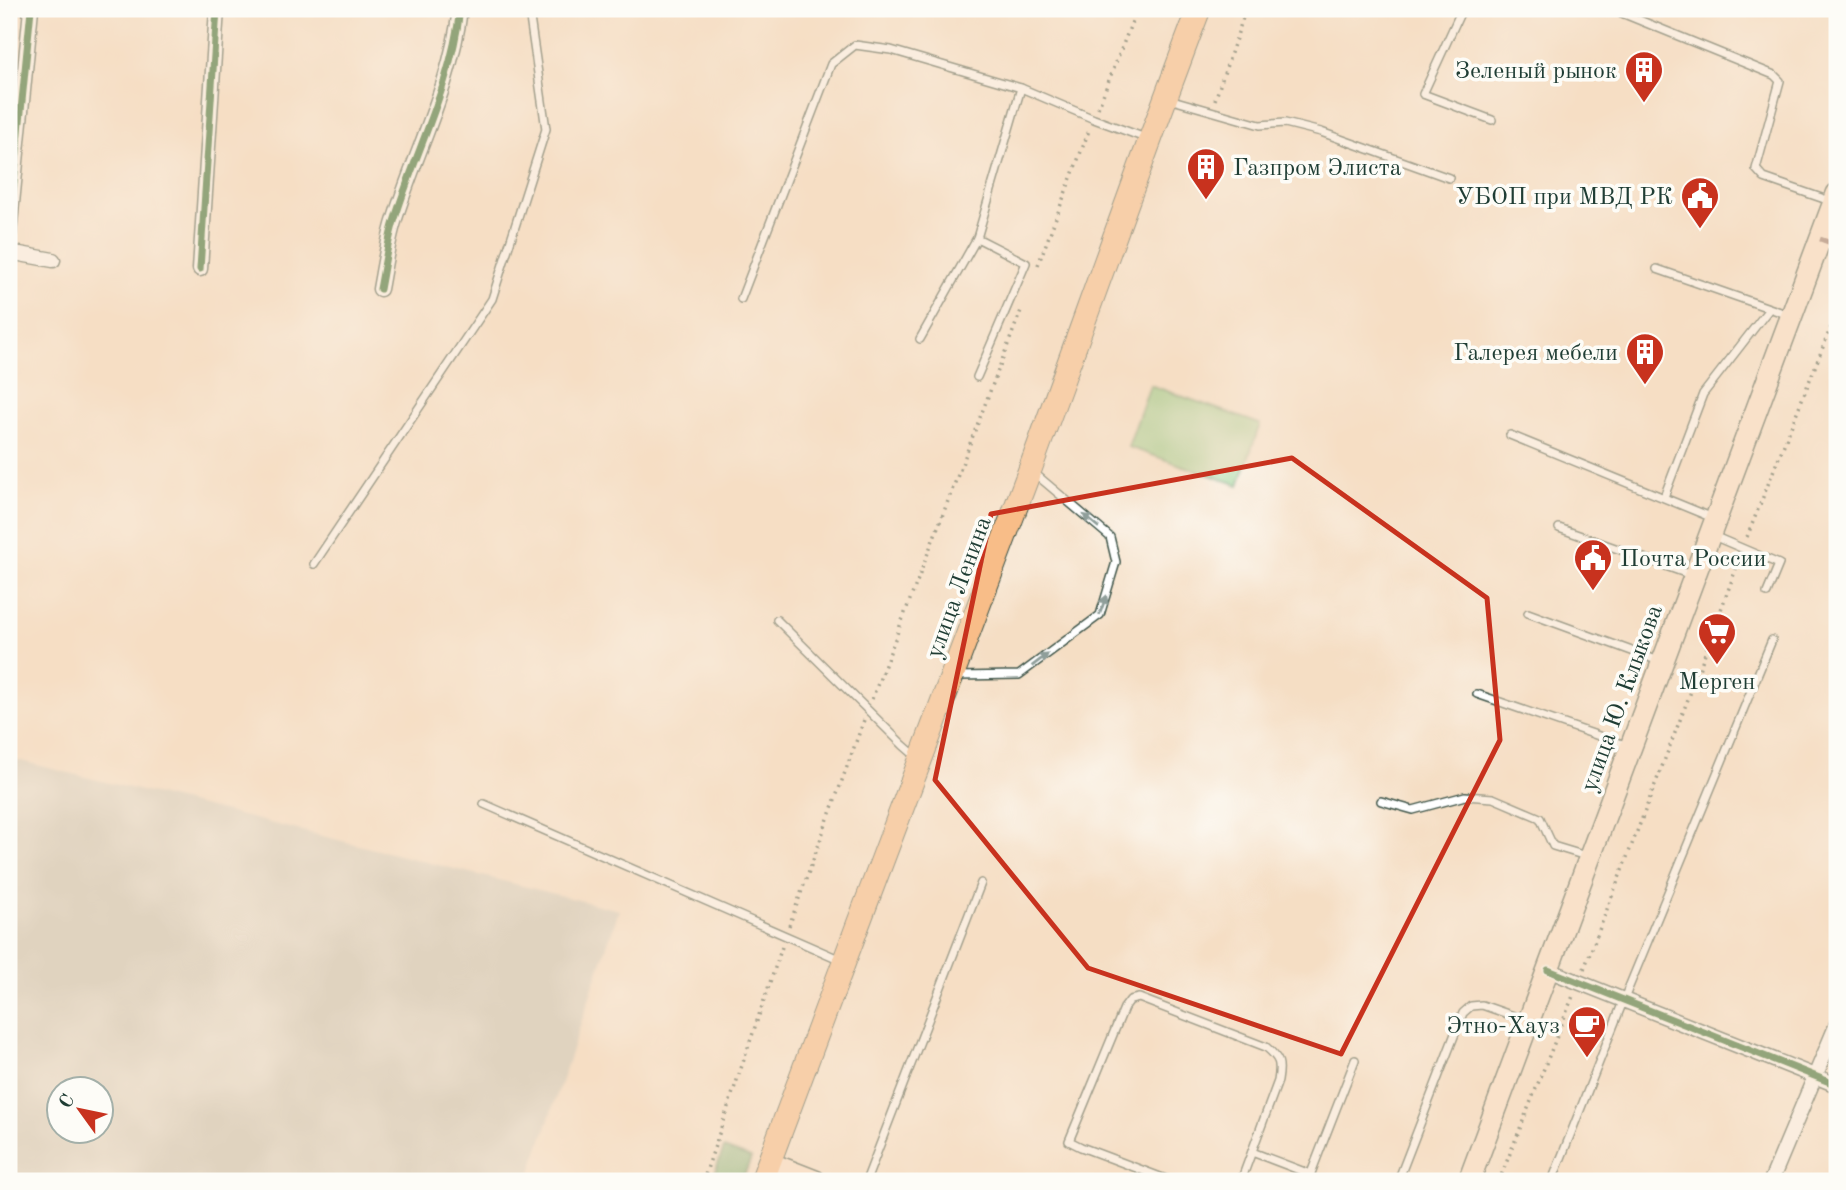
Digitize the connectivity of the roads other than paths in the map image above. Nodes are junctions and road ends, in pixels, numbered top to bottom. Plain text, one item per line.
1 (31, 9) edge
2 (217, 9) edge
3 (460, 9) edge
4 (519, 9) edge
5 (1199, 9) edge
6 (1462, 9) edge
7 (1612, 9) edge
8 (1021, 88) junction
9 (1164, 98) junction
10 (1492, 120) dead end
11 (1150, 139) junction
12 (1449, 178) dead end
13 (1836, 199) edge
14 (9, 234) edge
15 (977, 238) junction
16 (1829, 242) edge
17 (9, 252) edge
18 (53, 260) dead end
19 (200, 269) dead end
20 (1657, 269) dead end
21 (380, 289) dead end
22 (741, 299) dead end
23 (1769, 309) junction
24 (1791, 316) junction
25 (920, 339) dead end
26 (977, 377) dead end
27 (1510, 435) dead end
28 (1030, 470) junction
29 (1664, 497) junction
30 (1713, 527) junction
31 (1559, 528) dead end
32 (314, 564) dead end
33 (1695, 576) junction
34 (1767, 593) dead end
35 (1528, 613) dead end
36 (777, 620) dead end
37 (1772, 640) dead end
38 (1663, 662) junction
39 (953, 676) junction
40 (1477, 694) dead end
41 (1631, 747) junction
42 (923, 757) junction
43 (1381, 801) dead end
44 (484, 804) dead end
45 (1590, 858) junction
46 (981, 883) dead end
47 (845, 962) junction
48 (1548, 970) junction
49 (1624, 999) junction
50 (1529, 1021) junction
51 (1837, 1024) edge
52 (1355, 1060) dead end
53 (1816, 1076) junction
54 (1837, 1085) edge
55 (1252, 1152) junction
56 (766, 1172) edge
57 (1311, 1179) edge
58 (815, 1181) edge
59 (866, 1181) edge
60 (1171, 1181) edge
61 (1241, 1181) edge
62 (1398, 1181) edge
63 (1469, 1181) edge
64 (1552, 1181) edge
65 (1771, 1181) edge

1 - 14 street
2 - 19 street
3 - 21 street
4 - 32 lane
5 - 9 main road, улица Ленина
6 - 10 lane
7 - 13 lane
8 - 11 lane
8 - 15 lane
8 - 22 lane
9 - 11 main road, улица Ленина
9 - 12 lane
11 - 28 main road, улица Ленина
13 - 16 main road, улица Ю. Клыкова
15 - 25 lane
15 - 26 lane
16 - 24 main road, улица Ю. Клыкова
17 - 18 street
20 - 23 lane
23 - 24 lane
23 - 29 lane
24 - 30 main road, улица Ю. Клыкова
27 - 29 lane
28 - 39 main road, улица Ленина
39 -> 28 lane
29 - 30 lane
30 - 33 main road, улица Ю. Клыкова
30 - 34 lane
31 - 33 lane
33 - 38 main road, улица Ю. Клыкова
35 - 38 lane
36 - 42 lane
37 - 49 lane
38 - 41 main road, улица Ю. Клыкова
39 - 42 main road, улица Ленина
40 - 41 lane
41 - 45 main road, улица Ю. Клыкова
42 - 47 main road, улица Ленина
43 - 45 lane
44 - 47 lane
45 - 48 main road, улица Ю. Клыкова
46 - 59 lane
47 - 56 main road, улица Ленина
48 - 49 street
48 - 50 main road, улица Ю. Клыкова
49 - 53 street
49 - 64 lane
50 - 62 lane
50 - 63 main road, улица Ю. Клыкова
51 - 53 street
52 - 57 lane
53 - 54 street
53 - 65 street
55 - 57 lane
55 - 60 lane
55 - 61 lane
56 - 58 main road

